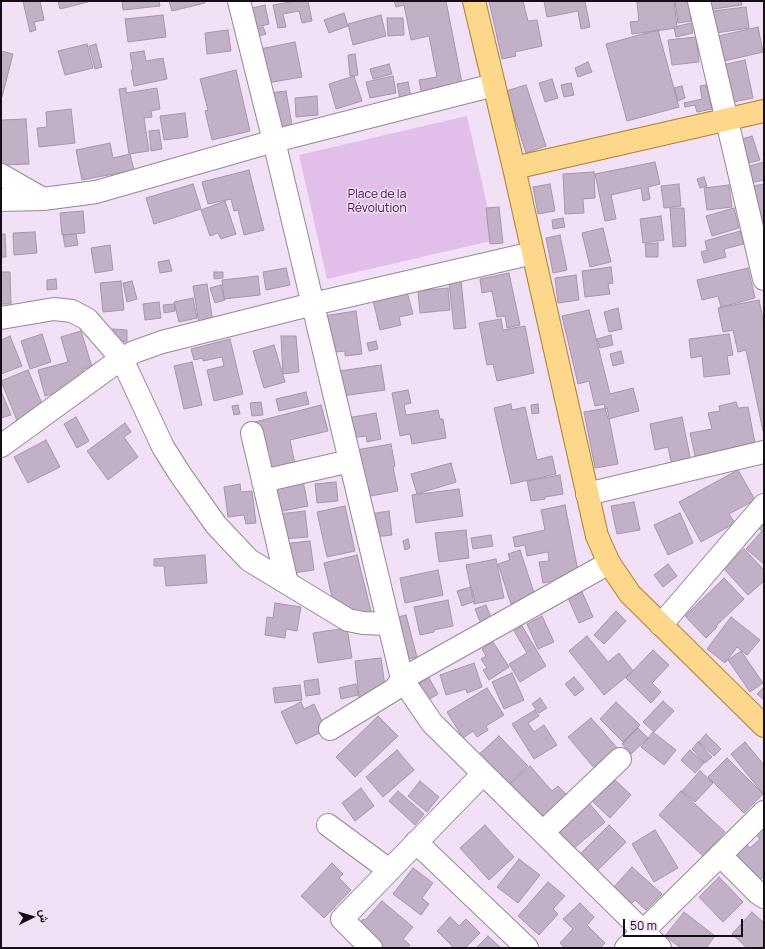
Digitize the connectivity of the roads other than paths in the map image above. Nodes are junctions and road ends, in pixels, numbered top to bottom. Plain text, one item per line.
1 (239, 1) edge
2 (474, 1) edge
3 (699, 1) edge
4 (494, 85) junction
5 (764, 111) edge
6 (727, 119) junction
7 (274, 141) junction
8 (514, 168) junction
9 (1, 175) edge
10 (43, 199) junction
11 (1, 200) edge
12 (533, 254) junction
13 (764, 279) edge
14 (313, 304) junction
15 (1, 318) edge
16 (122, 359) junction
17 (252, 433) dead end
18 (1, 446) edge
19 (764, 452) edge
20 (350, 461) junction
21 (263, 482) junction
22 (587, 494) junction
23 (764, 505) edge
24 (609, 563) junction
25 (287, 583) junction
26 (389, 624) junction
27 (661, 625) junction
28 (402, 679) junction
29 (764, 726) edge
30 (330, 729) dead end
31 (620, 759) dead end
32 (483, 774) junction
33 (764, 812) edge
34 (328, 825) dead end
35 (543, 832) junction
36 (416, 842) junction
37 (720, 855) junction
38 (389, 870) junction
39 (764, 897) edge
40 (643, 931) junction
41 (371, 948) edge
42 (527, 948) edge
43 (626, 948) edge
44 (660, 948) edge

1 - 7 street
2 - 4 main road
3 - 6 street
4 - 7 street
4 - 8 main road
5 - 6 main road
6 - 8 main road
6 - 13 street
7 - 10 street
7 - 14 street
8 - 12 main road
9 - 10 street
10 - 11 street
12 - 14 street
12 - 22 main road
14 - 16 street
14 - 20 street
15 - 16 street
16 - 18 street
16 - 25 street
17 - 21 street
19 - 22 street
20 - 21 street
20 - 26 street
21 - 25 street
22 - 24 main road
23 - 27 street
24 - 27 main road
24 - 28 street
25 - 26 street
26 - 28 street
27 - 29 main road
28 - 30 street
28 - 32 street
31 - 35 street
32 - 35 street
32 - 36 street
33 - 37 street
34 - 38 street
35 - 40 street
36 - 38 street
36 - 42 street
37 - 39 street
37 - 40 street
38 - 41 street
40 - 43 street
40 - 44 street

